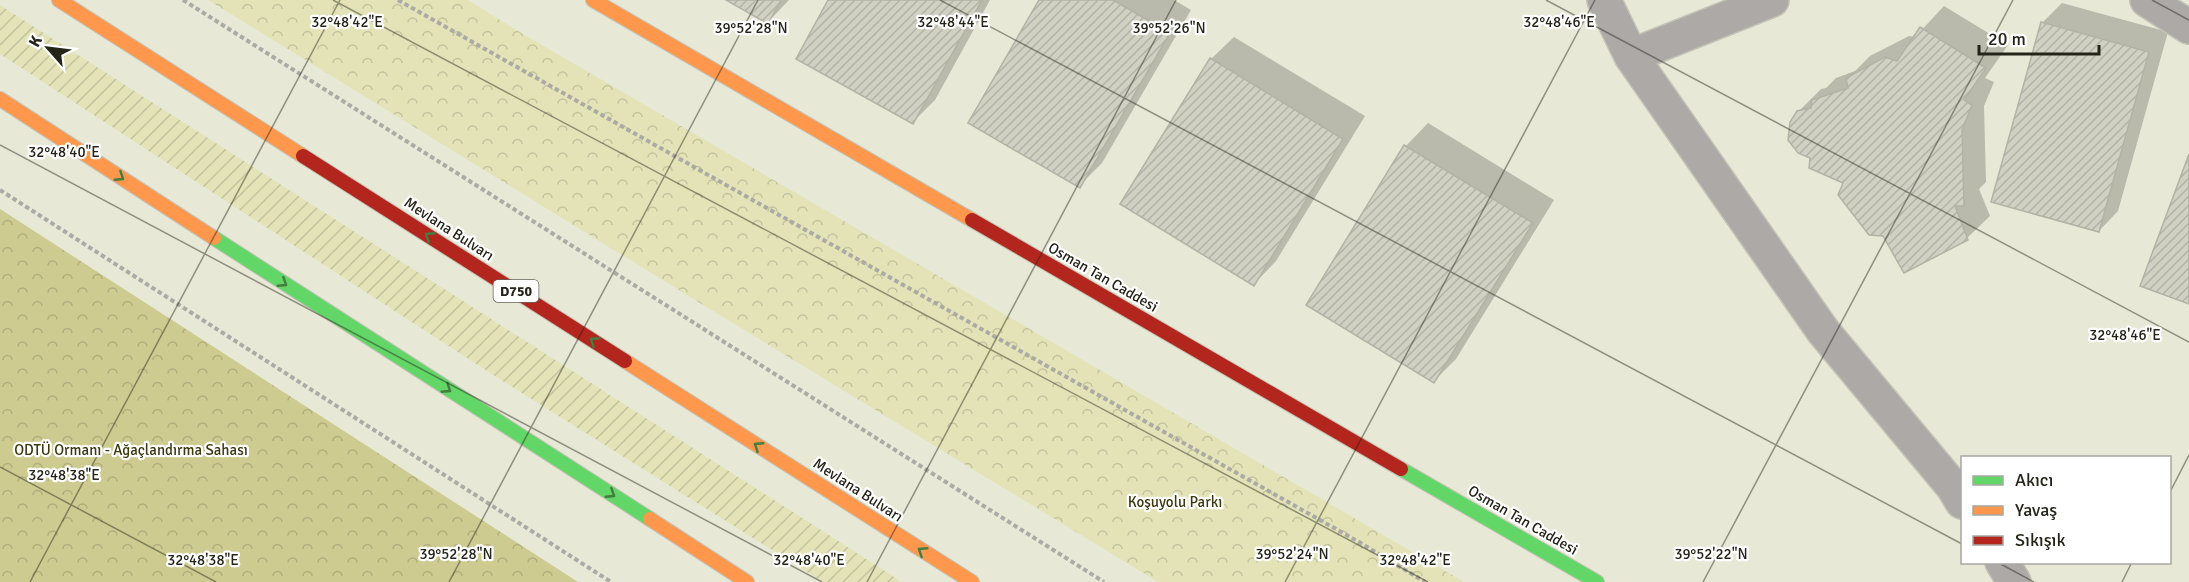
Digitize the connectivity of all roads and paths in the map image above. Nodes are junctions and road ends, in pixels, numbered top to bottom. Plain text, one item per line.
1 (59, 0) edge
2 (183, 0) edge
3 (398, 0) edge
4 (593, 0) edge
5 (1604, 0) edge
6 (1772, 0) edge
7 (2147, 0) edge
8 (2189, 27) edge
9 (1631, 56) junction
10 (0, 99) edge
11 (0, 189) edge
12 (1961, 500) edge
13 (2003, 564) edge
14 (611, 582) edge
15 (747, 582) edge
16 (972, 582) edge
17 (1104, 582) edge
18 (1425, 582) edge
19 (1597, 582) edge
20 (2014, 582) edge

16 -> 1 main road, Mevlana Bulvarı / D750
2 - 17 path
3 - 18 path
4 - 19 main road, Osman Tan Caddesi
5 - 9 street
6 - 9 street
7 - 8 street
9 - 12 street
10 -> 15 main road
11 - 14 path
13 - 20 street

